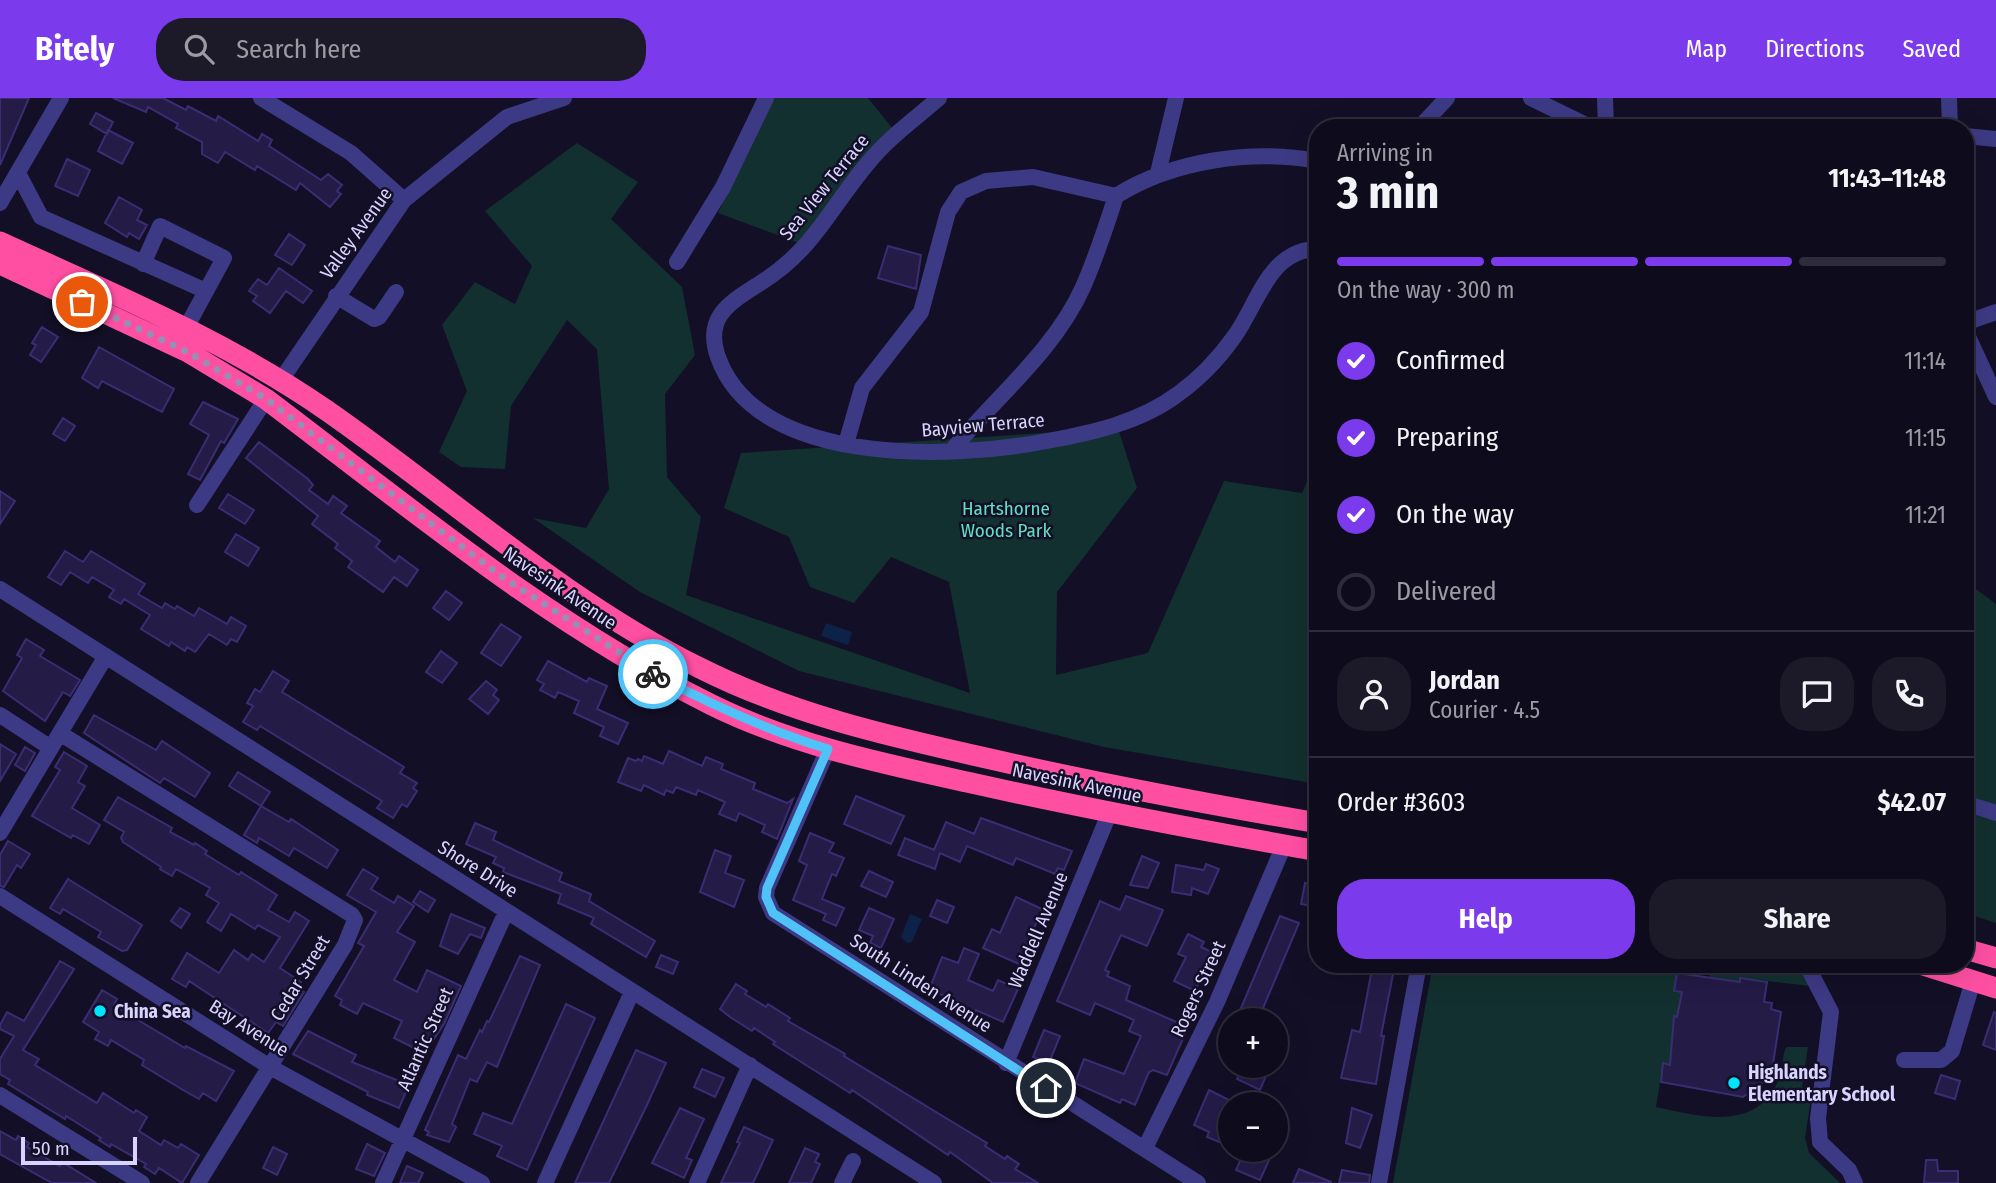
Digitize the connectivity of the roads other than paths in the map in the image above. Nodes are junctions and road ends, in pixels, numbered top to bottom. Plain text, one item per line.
1 (61, 98) edge
2 (261, 98) edge
3 (564, 98) edge
4 (766, 98) edge
5 (939, 98) edge
6 (1176, 98) edge
7 (1447, 98) edge
8 (1531, 98) edge
9 (1605, 98) edge
10 (1949, 98) edge
11 (1427, 119) edge
12 (1574, 119) edge
13 (1606, 119) edge
14 (1950, 119) edge
15 (1974, 137) edge
16 (1996, 139) edge
17 (1309, 161) edge
18 (18, 173) junction
19 (1158, 173) junction
20 (1116, 196) junction
21 (404, 200) junction
22 (0, 203) edge
23 (0, 242) edge
24 (1309, 251) edge
25 (677, 262) dead end
26 (0, 264) edge
27 (143, 264) junction
28 (206, 291) junction
29 (396, 292) dead end
30 (336, 296) junction
31 (1996, 312) edge
32 (1974, 320) edge
33 (186, 328) junction
34 (1974, 349) edge
35 (724, 371) joint
36 (281, 380) junction
37 (1996, 397) edge
38 (266, 399) junction
39 (846, 444) junction
40 (952, 450) junction
41 (197, 505) dead end
42 (0, 589) edge
43 (106, 656) junction
44 (0, 715) edge
45 (61, 734) junction
46 (51, 748) junction
47 (828, 749) junction
48 (1974, 806) edge
49 (1996, 813) edge
50 (1109, 814) junction
51 (1309, 821) edge
52 (0, 833) edge
53 (1284, 845) junction
54 (1309, 849) edge
55 (0, 896) edge
56 (506, 912) junction
57 (1974, 952) edge
58 (1996, 958) edge
59 (1417, 973) edge
60 (1811, 973) edge
61 (1948, 973) edge
62 (1973, 981) junction
63 (1996, 988) edge
64 (632, 992) junction
65 (1904, 1060) dead end
66 (1006, 1063) junction
67 (750, 1065) junction
68 (270, 1067) junction
69 (0, 1095) edge
70 (402, 1141) junction
71 (1144, 1148) junction
72 (853, 1161) dead end
73 (142, 1183) edge
74 (198, 1183) edge
75 (383, 1183) edge
76 (482, 1183) edge
77 (545, 1183) edge
78 (697, 1183) edge
79 (842, 1183) edge
80 (934, 1183) edge
81 (1198, 1183) edge
82 (1379, 1183) edge
83 (1855, 1183) edge

1 - 18 street
2 - 21 street
3 - 21 street, Valley Avenue
4 - 25 street
5 - 35 street, Sea View Terrace
6 - 19 street
7 - 11 street
8 - 12 street
9 - 13 street
10 - 14 street
15 - 16 street
17 - 19 street
18 - 22 street
18 - 27 street
19 - 20 street
20 - 39 street
20 - 40 street
21 - 30 street, Valley Avenue
23 - 33 highway, Navesink Avenue
24 - 40 street, Bayview Terrace
26 - 38 highway, Navesink Avenue
27 - 28 street
27 - 28 street
28 - 33 street
29 - 30 street
30 - 36 street, Valley Avenue
31 - 32 street
33 - 36 highway, Navesink Avenue
34 - 37 street
35 - 39 street, Bayview Terrace
36 - 51 highway, Navesink Avenue
38 - 41 street
38 - 47 highway, Navesink Avenue
39 - 40 street, Bayview Terrace
42 - 43 street, Shore Drive
43 - 45 street
43 - 56 street, Shore Drive
44 - 46 street
45 - 46 street
45 - 68 street, Cedar Street
46 - 52 street
47 - 50 highway, Navesink Avenue
47 - 66 street, South Linden Avenue
48 - 49 street
50 - 53 highway, Navesink Avenue
50 - 66 street, Waddell Avenue
53 - 54 highway, Navesink Avenue
53 - 71 street, Rogers Street
55 - 68 street, Bay Avenue
56 - 64 street, Shore Drive
56 - 70 street, Atlantic Street
57 - 58 highway
59 - 82 street
60 - 83 street
61 - 62 highway
62 - 63 highway
62 - 65 street
64 - 67 street, Shore Drive
64 - 77 street
66 - 71 street, South Linden Avenue
67 - 78 street
67 - 80 street, Shore Drive
68 - 70 street, Bay Avenue
68 - 74 street, Cedar Street
69 - 73 street
70 - 75 street, Atlantic Street
70 - 76 street, Bay Avenue
71 - 81 street, South Linden Avenue
72 - 79 street

